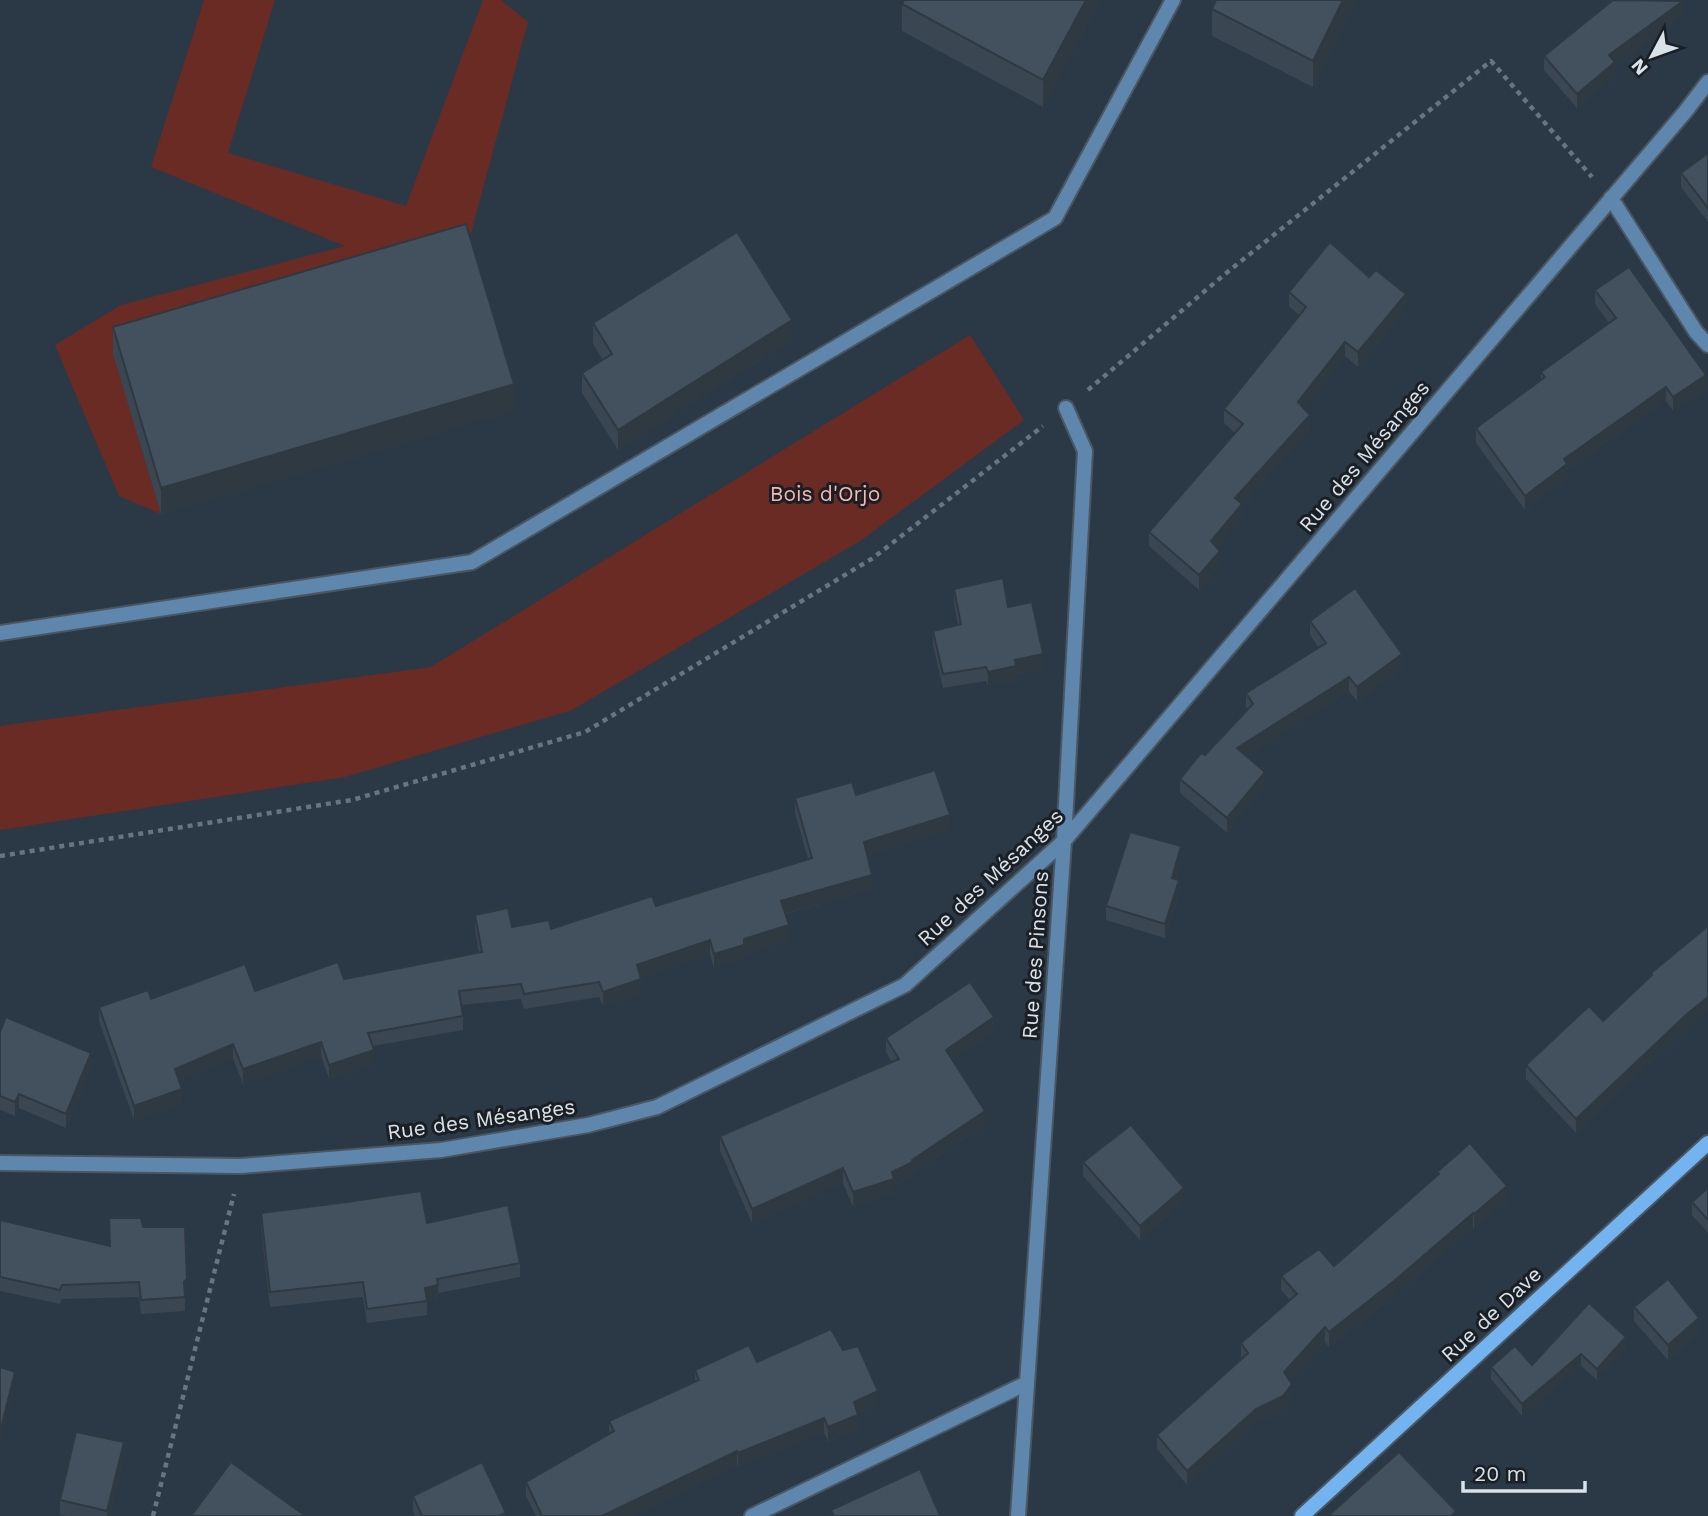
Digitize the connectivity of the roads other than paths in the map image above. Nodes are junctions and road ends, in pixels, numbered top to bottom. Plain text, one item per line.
1 (1172, 0) edge
2 (1708, 82) edge
3 (1611, 198) junction
4 (1708, 345) edge
5 (1066, 408) road end
6 (0, 633) edge
7 (1064, 841) junction
8 (1708, 1143) edge
9 (0, 1163) edge
10 (1027, 1383) junction
11 (752, 1516) edge
12 (1018, 1516) edge
13 (1302, 1516) edge

1 - 6 street
2 - 3 street, Rue des Mésanges
3 - 4 street
3 - 7 street, Rue des Mésanges
5 - 7 street, Rue des Pinsons
7 - 9 street, Rue des Mésanges
7 - 10 street, Rue des Pinsons
8 - 13 main road, Rue de Dave
10 - 11 street
10 - 12 street, Rue des Pinsons

